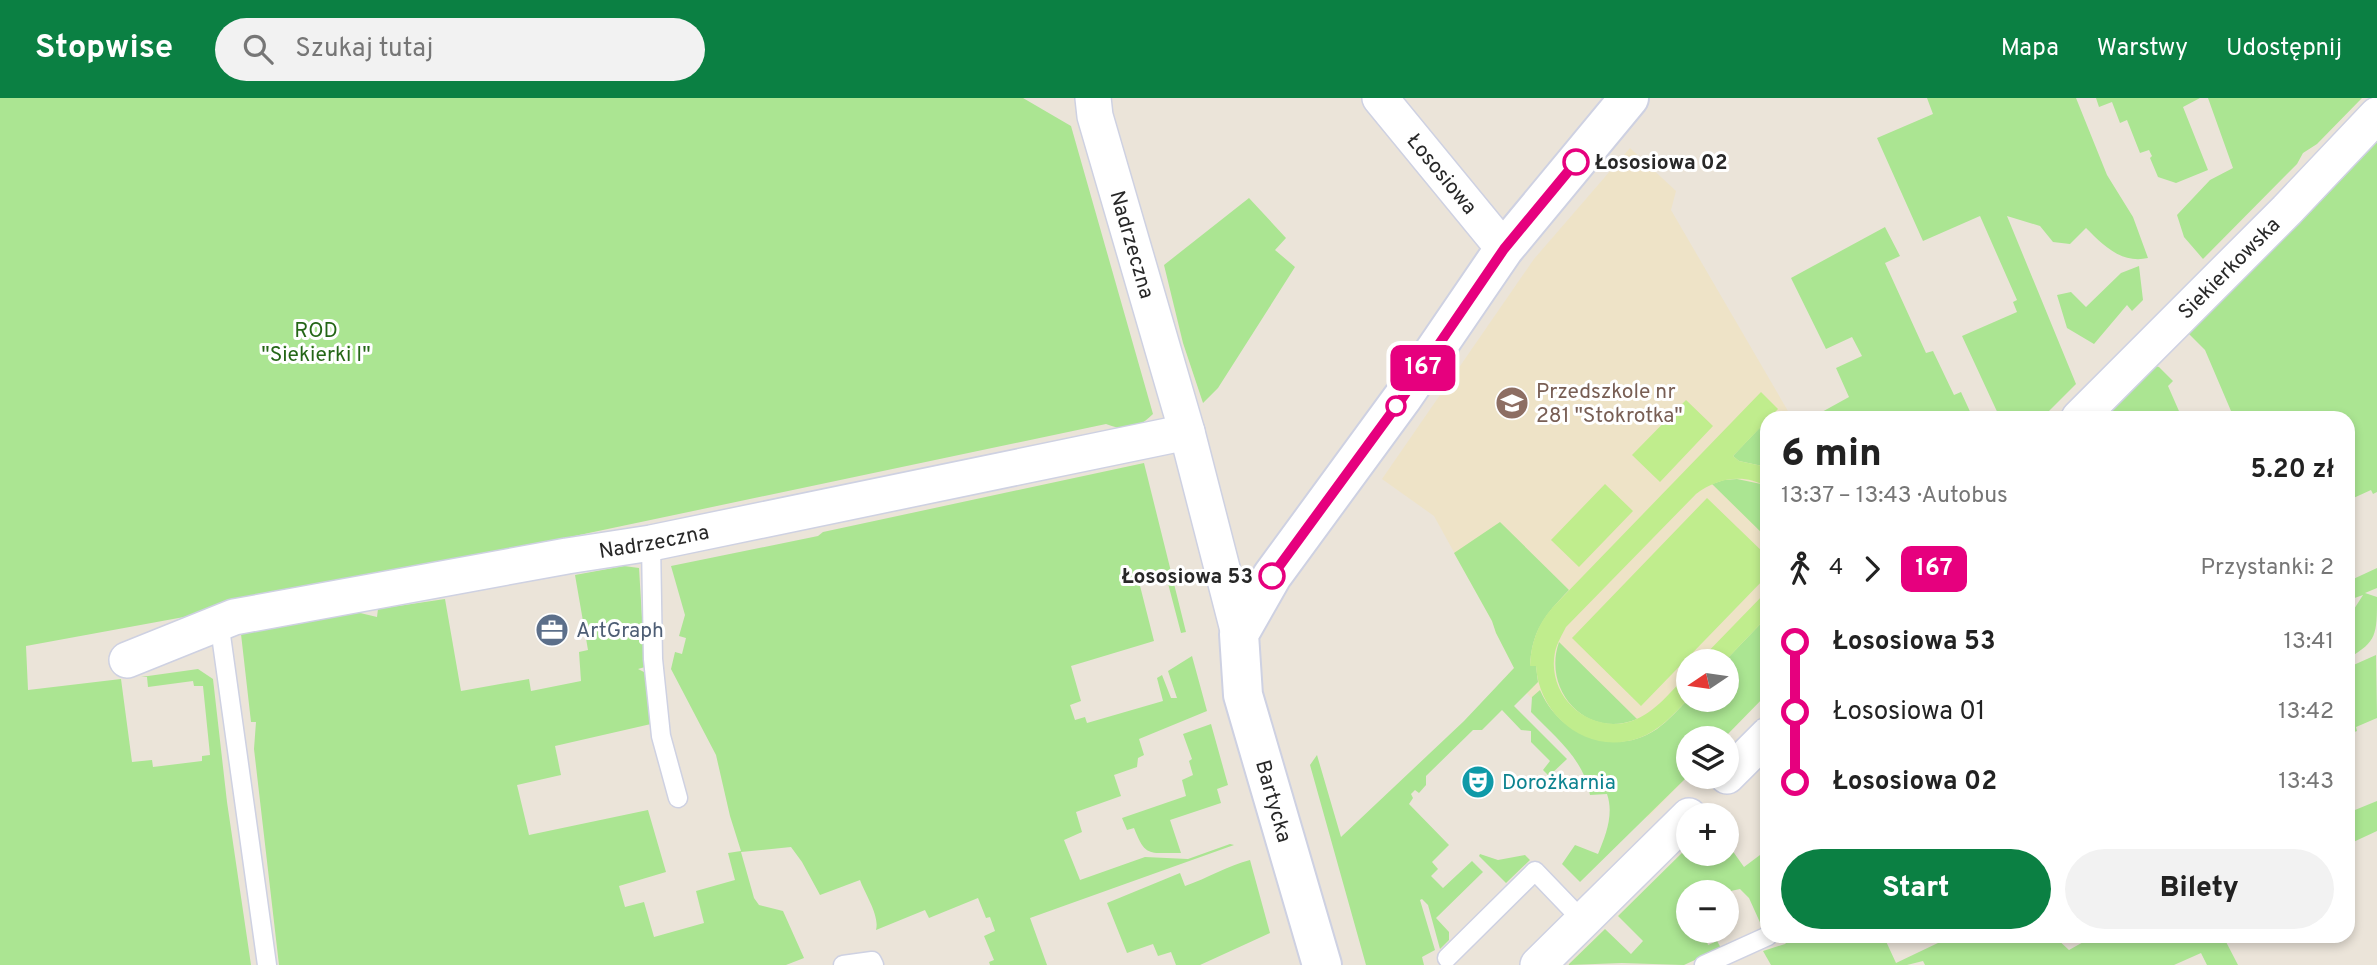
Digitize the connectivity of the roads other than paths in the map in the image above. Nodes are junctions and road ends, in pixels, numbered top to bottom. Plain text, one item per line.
1 (1093, 98) edge
2 (1380, 98) edge
3 (1629, 98) edge
4 (2377, 115) edge
5 (1504, 249) junction
6 (2086, 411) edge
7 (1187, 432) junction
8 (651, 543) junction
9 (219, 621) junction
10 (1239, 634) junction
11 (127, 660) dead end
12 (1760, 743) edge
13 (1739, 765) edge
14 (1715, 789) edge
15 (678, 798) dead end
16 (1702, 803) edge
17 (1676, 829) edge
18 (1583, 921) junction
19 (1760, 940) edge
20 (1447, 958) dead end
21 (268, 965) edge
22 (844, 965) edge
23 (874, 965) edge
24 (1322, 965) edge
25 (1538, 965) edge
26 (1704, 965) edge

1 - 7 street, Nadrzeczna
2 - 5 street, Łososiowa
3 - 5 street
4 - 6 street, Siekierkowska
5 - 10 street
7 - 8 street, Nadrzeczna
7 - 10 street, Nadrzeczna
8 - 9 street, Nadrzeczna
8 - 15 lane
9 - 11 street, Nadrzeczna
9 - 21 lane
10 - 24 street, Bartycka
12 - 13 street
14 - 16 street
17 - 18 street
18 - 20 lane
18 - 25 street
19 - 26 lane
22 - 23 lane

